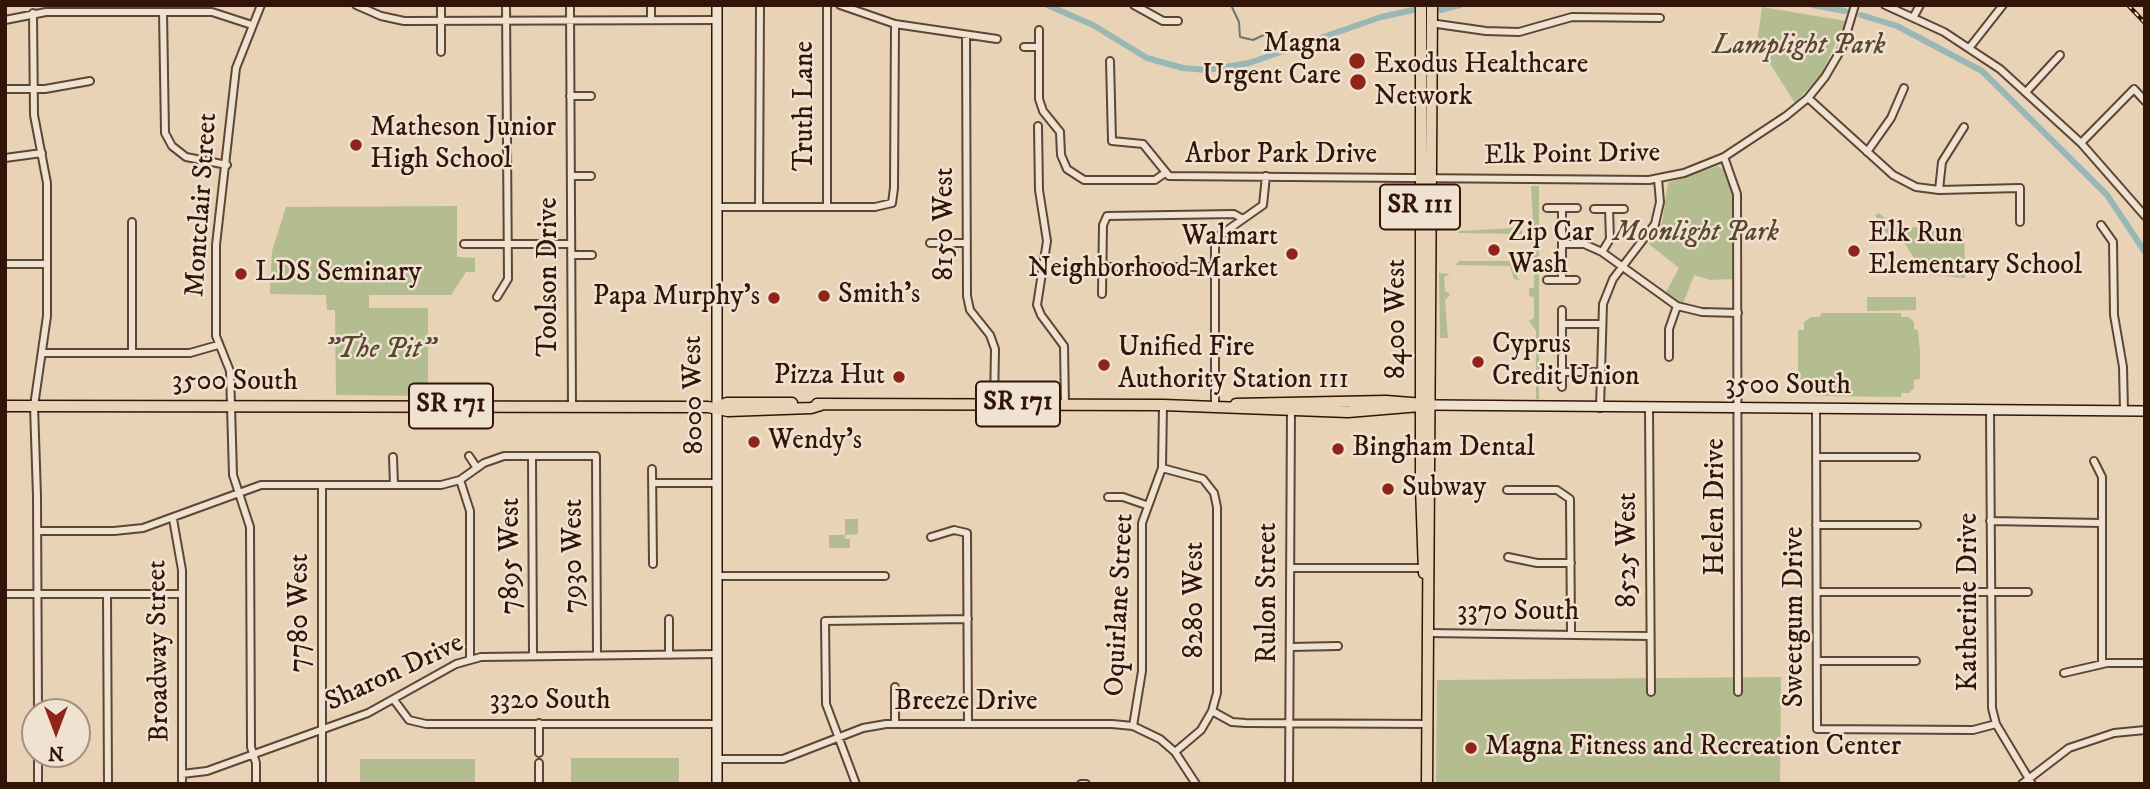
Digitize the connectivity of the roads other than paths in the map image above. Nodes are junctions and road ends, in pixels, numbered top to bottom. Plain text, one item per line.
1 (261, 5) edge
2 (356, 5) edge
3 (441, 5) edge
4 (506, 5) edge
5 (570, 5) edge
6 (651, 5) edge
7 (717, 5) edge
8 (760, 5) edge
9 (827, 5) edge
10 (840, 5) edge
11 (1134, 5) edge
12 (1421, 5) edge
13 (1432, 5) edge
14 (1885, 5) edge
15 (1920, 5) edge
16 (2003, 5) edge
17 (1855, 6) edge
18 (163, 12) junction
19 (33, 13) junction
20 (1914, 16) junction
21 (1660, 18) dead end
22 (5, 20) edge
23 (570, 20) junction
24 (651, 20) junction
25 (717, 20) junction
26 (441, 21) junction
27 (506, 21) junction
28 (1178, 21) dead end
29 (1420, 23) junction
30 (1432, 23) junction
31 (895, 24) junction
32 (252, 25) junction
33 (1039, 30) dead end
34 (966, 35) junction
35 (997, 39) dead end
36 (1024, 47) dead end
37 (1039, 47) junction
38 (1970, 47) junction
39 (441, 52) dead end
40 (2060, 55) dead end
41 (1110, 61) dead end
42 (90, 81) dead end
43 (1904, 88) dead end
44 (5, 89) edge
45 (33, 89) junction
46 (2026, 92) junction
47 (570, 96) junction
48 (591, 96) dead end
49 (1808, 98) junction
50 (2145, 102) edge
51 (1038, 127) dead end
52 (1964, 127) dead end
53 (2081, 143) junction
54 (1867, 152) junction
55 (42, 153) junction
56 (1724, 157) junction
57 (5, 158) edge
58 (227, 165) junction
59 (1166, 173) junction
60 (571, 176) junction
61 (591, 176) dead end
62 (1266, 176) junction
63 (1419, 177) junction
64 (1431, 177) junction
65 (1658, 179) junction
66 (1939, 190) junction
67 (716, 207) junction
68 (759, 207) junction
69 (827, 207) junction
70 (1547, 208) dead end
71 (1562, 208) junction
72 (1577, 208) dead end
73 (1594, 209) dead end
74 (1609, 209) junction
75 (1623, 209) dead end
76 (2145, 216) edge
77 (1243, 219) junction
78 (132, 222) dead end
79 (2020, 222) dead end
80 (2101, 225) dead end
81 (930, 243) dead end
82 (967, 243) junction
83 (464, 244) dead end
84 (508, 244) junction
85 (571, 244) junction
86 (1563, 244) junction
87 (1602, 252) junction
88 (571, 255) junction
89 (592, 255) dead end
90 (7, 264) edge
91 (47, 264) junction
92 (1621, 266) junction
93 (1102, 267) junction
94 (1215, 267) junction
95 (1547, 280) dead end
96 (1562, 280) junction
97 (1576, 280) dead end
98 (1102, 294) dead end
99 (497, 297) dead end
100 (1677, 306) junction
101 (1562, 310) dead end
102 (1738, 313) junction
103 (1562, 324) junction
104 (1600, 324) junction
105 (1562, 339) dead end
106 (218, 345) junction
107 (43, 353) junction
108 (132, 353) junction
109 (1562, 356) dead end
110 (1669, 357) dead end
111 (1562, 372) junction
112 (1600, 372) junction
113 (1562, 387) dead end
114 (995, 404) junction
115 (1065, 405) junction
116 (1163, 405) junction
117 (5, 406) edge
118 (34, 406) junction
119 (231, 406) junction
120 (1424, 406) junction
121 (572, 407) junction
122 (717, 407) junction
123 (1215, 407) junction
124 (1291, 407) junction
125 (1600, 408) junction
126 (1649, 409) junction
127 (1738, 409) junction
128 (1816, 410) junction
129 (1990, 410) junction
130 (2124, 411) junction
131 (2145, 411) edge
132 (469, 456) dead end
133 (393, 457) dead end
134 (532, 457) junction
135 (1816, 457) junction
136 (1916, 457) dead end
137 (2094, 461) dead end
138 (477, 468) junction
139 (1162, 468) junction
140 (652, 469) dead end
141 (460, 480) junction
142 (652, 483) junction
143 (718, 483) junction
144 (322, 485) junction
145 (394, 485) junction
146 (1507, 491) dead end
147 (238, 492) junction
148 (1108, 497) dead end
149 (1146, 505) junction
150 (173, 519) junction
151 (1990, 521) junction
152 (2102, 523) junction
153 (1816, 525) junction
154 (1917, 525) dead end
155 (37, 531) junction
156 (931, 537) dead end
157 (1508, 557) dead end
158 (1571, 563) junction
159 (653, 564) dead end
160 (1290, 568) junction
161 (1427, 568) junction
162 (718, 576) junction
163 (885, 576) dead end
164 (1817, 592) junction
165 (1991, 592) junction
166 (2028, 592) dead end
167 (5, 594) edge
168 (37, 594) junction
169 (107, 594) junction
170 (182, 594) junction
171 (968, 619) junction
172 (669, 620) dead end
173 (1427, 633) junction
174 (1571, 633) junction
175 (1650, 636) junction
176 (1290, 646) junction
177 (1338, 646) dead end
178 (718, 654) junction
179 (533, 655) junction
180 (597, 655) junction
181 (669, 655) junction
182 (470, 659) junction
183 (1817, 661) junction
184 (1916, 661) dead end
185 (2102, 663) junction
186 (2145, 663) edge
187 (2064, 673) dead end
188 (895, 687) dead end
189 (1651, 692) dead end
190 (1738, 692) dead end
191 (38, 698) edge
192 (394, 700) junction
193 (1212, 711) junction
194 (539, 723) junction
195 (1290, 723) junction
196 (717, 724) junction
197 (895, 724) junction
198 (968, 724) junction
199 (1427, 724) junction
200 (1996, 724) junction
201 (1133, 726) junction
202 (322, 730) junction
203 (2145, 730) edge
204 (838, 739) junction
205 (1175, 752) junction
206 (539, 753) dead end
207 (253, 755) junction
208 (718, 759) junction
209 (540, 763) dead end
210 (182, 774) junction
211 (2031, 781) edge
212 (108, 784) edge
213 (182, 784) edge
214 (256, 784) edge
215 (322, 784) edge
216 (539, 784) edge
217 (718, 784) edge
218 (856, 784) edge
219 (1196, 784) edge
220 (1289, 784) edge
221 (1427, 784) edge
222 (2022, 784) edge

1 - 32 street, Montclair Street
2 - 26 street
3 - 26 street
4 - 27 street
5 - 23 street, Toolson Drive
6 - 24 street
7 - 25 street, 8000 West
8 - 68 street
9 - 69 street, Truth Lane
10 - 31 street
11 - 28 street
12 - 29 main road, 8400 West / SR 111
13 - 30 main road, 8400 West / SR 111
14 - 20 street
15 - 20 street
16 - 38 street
17 - 49 street, Elk Point Drive
18 - 19 street
18 - 32 street
18 - 58 street
19 - 22 street
19 - 45 street
20 - 38 street
21 - 30 street
23 - 24 street
23 - 27 street
23 - 47 street, Toolson Drive
24 - 25 street
25 - 67 street, 8000 West
26 - 27 street
26 - 39 street
27 - 84 street
29 - 30 street
29 - 63 main road, 8400 West / SR 111
30 - 64 main road, 8400 West / SR 111
31 - 34 street
31 - 69 street
32 - 58 street, Montclair Street
33 - 37 street
34 - 35 street
34 - 82 street, 8150 West
36 - 37 street
37 - 59 street
38 - 46 street
40 - 46 street
41 - 59 street, Arbor Park Drive
42 - 45 street
43 - 54 street
44 - 45 street
45 - 55 street
46 - 53 street
47 - 48 street
47 - 60 street, Toolson Drive
49 - 54 street
49 - 56 street, Elk Point Drive
50 - 53 street
51 - 115 street
52 - 66 street
53 - 76 street
54 - 66 street
55 - 57 street
55 - 91 street
56 - 65 street, Elk Point Drive
56 - 102 street, Helen Drive
58 - 106 street, Montclair Street
59 - 62 street, Arbor Park Drive
60 - 61 street
60 - 85 street, Toolson Drive
62 - 63 street, Arbor Park Drive
62 - 77 street
63 - 64 street, Elk Point Drive
63 - 120 main road, 8400 West / SR 111
64 - 65 street, Elk Point Drive
64 - 120 main road, 8400 West / SR 111
65 - 92 street
66 - 79 street
67 - 68 street
67 - 122 street, 8000 West
68 - 69 street
70 - 71 street
71 - 72 street
71 - 86 street
73 - 74 street
74 - 75 street
74 - 87 street
77 - 93 street
77 - 94 street
78 - 108 street
80 - 130 street
81 - 82 street
82 - 114 street, 8150 West
83 - 84 street
84 - 85 street
84 - 99 street
85 - 88 street, Toolson Drive
86 - 87 street
86 - 96 street
87 - 92 street
88 - 89 street
88 - 121 street, Toolson Drive
90 - 91 street
91 - 107 street
92 - 100 street
92 - 104 street
93 - 94 street
93 - 98 street
94 - 123 street
95 - 96 street
96 - 97 street
100 - 102 street
100 - 110 street
101 - 103 street
102 - 127 street, Helen Drive
103 - 104 street
103 - 105 street
104 - 112 street
106 - 108 street
106 - 119 street, Montclair Street
107 - 108 street
107 - 118 street
109 - 111 street
111 - 112 street
111 - 113 street
112 - 125 street
114 - 115 main road, 3500 South / SR 171
114 - 122 main road, 3500 South / SR 171
115 - 116 main road, 3500 South / SR 171
116 - 123 main road, 3500 South / SR 171
116 - 139 street, Oquirlane Street
117 - 118 main road, 3500 South / SR 171
118 - 119 main road, 3500 South / SR 171
118 - 155 street
119 - 121 main road, 3500 South / SR 171
119 - 147 street, Montclair Street
120 - 124 main road, 3500 South / SR 171
120 - 125 street, 3500 South
120 - 161 main road, 8400 West / SR 111
121 - 122 main road, 3500 South / SR 171
122 - 143 street, 8000 West
123 - 124 main road, 3500 South / SR 171
124 - 160 street, Rulon Street
125 - 126 street, 3500 South
126 - 127 street, 3500 South
126 - 175 street, 8525 West
127 - 128 street, 3500 South
127 - 190 street, Helen Drive
128 - 129 street, 3500 South
128 - 135 street, Sweetgum Drive
129 - 130 street, 3500 South
129 - 151 street, Katherine Drive
130 - 131 street, 3500 South
132 - 138 street
133 - 145 street
134 - 138 street
134 - 179 street, 7895 West
134 - 180 street, 7930 West
135 - 136 street
135 - 153 street, Sweetgum Drive
137 - 152 street
138 - 141 street
139 - 149 street, Oquirlane Street
139 - 193 street, 8280 West
140 - 142 street
141 - 145 street
141 - 182 street
142 - 143 street
142 - 159 street
143 - 162 street, 8000 West
144 - 145 street
144 - 147 street
144 - 202 street, 7780 West
146 - 158 street
147 - 150 street
147 - 207 street, Montclair Street
148 - 149 street
149 - 201 street, Oquirlane Street
150 - 155 street
150 - 170 street, Broadway Street
151 - 152 street
151 - 165 street, Katherine Drive
152 - 185 street
153 - 154 street
153 - 164 street, Sweetgum Drive
155 - 168 street
156 - 171 street
157 - 158 street
158 - 174 street
160 - 161 street
160 - 176 street, Rulon Street
161 - 173 main road, 8400 West / SR 111
162 - 163 street
162 - 178 street, 8000 West
164 - 165 street
164 - 183 street, Sweetgum Drive
165 - 166 street
165 - 200 street, Katherine Drive
167 - 168 street
168 - 169 street
168 - 191 street
169 - 170 street
169 - 212 street
170 - 210 street, Broadway Street
171 - 198 street
171 - 204 street
172 - 181 street
173 - 174 street, 3370 South
173 - 199 main road, 8400 West / SR 111
174 - 175 street, 3370 South
175 - 189 street, 8525 West
176 - 177 street
176 - 195 street, Rulon Street
178 - 181 street, Sharon Drive
178 - 196 street, 8000 West
179 - 180 street, Sharon Drive
179 - 182 street, Sharon Drive
180 - 181 street, Sharon Drive
182 - 192 street, Sharon Drive
183 - 184 street
183 - 200 street, Sweetgum Drive
185 - 186 street
185 - 187 street
188 - 197 street
192 - 194 street, 3320 South
192 - 202 street, Sharon Drive
193 - 195 street
193 - 205 street, 8280 West
194 - 196 street, 3320 South
194 - 206 street
195 - 199 street
195 - 220 street, Rulon Street
196 - 208 street, 8000 West
197 - 198 street, Breeze Drive
197 - 204 street, Breeze Drive
198 - 201 street, Breeze Drive
199 - 221 main road, 8400 West / SR 111
200 - 211 street, Katherine Drive
201 - 205 street, Breeze Drive
202 - 207 street, Sharon Drive
202 - 215 street, 7780 West
203 - 211 street
204 - 208 street, Breeze Drive
204 - 218 street
205 - 219 street, Breeze Drive
207 - 210 street, Sharon Drive
207 - 214 street, Montclair Street
208 - 217 street, 8000 West
209 - 216 street
210 - 213 street, Broadway Street
211 - 222 street

